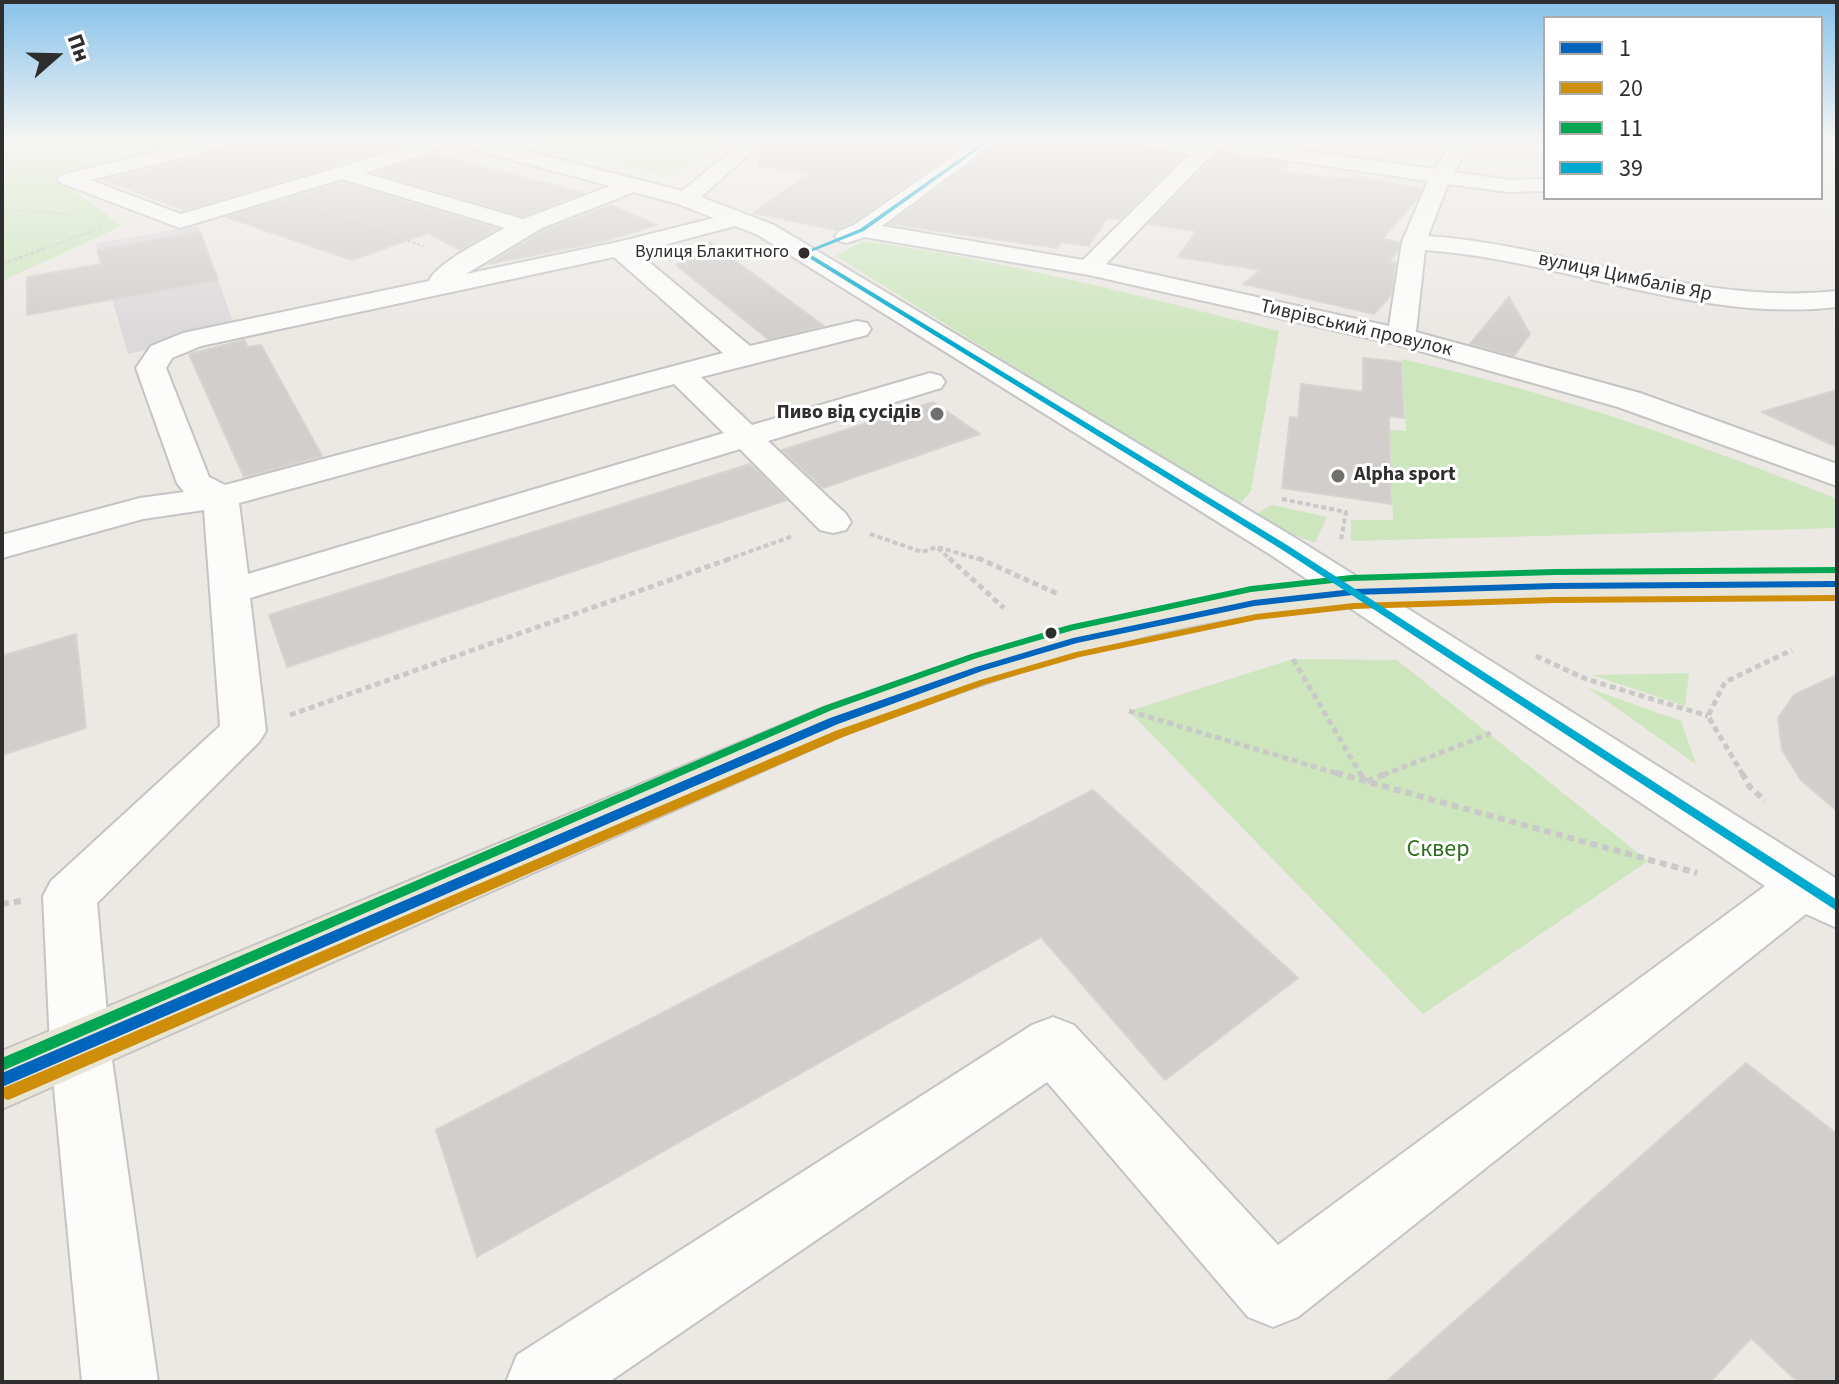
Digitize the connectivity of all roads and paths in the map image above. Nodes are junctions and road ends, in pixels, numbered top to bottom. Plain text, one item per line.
1 (139, 206) edge
2 (232, 206) edge
3 (299, 206) edge
4 (452, 206) edge
5 (575, 206) edge
6 (705, 206) edge
7 (897, 206) edge
8 (1150, 206) edge
9 (1429, 206) edge
10 (2, 209) edge
11 (73, 214) dead end
12 (99, 214) dead end
13 (740, 218) junction
14 (525, 227) junction
15 (862, 230) junction
16 (1414, 242) junction
17 (619, 249) junction
18 (804, 253) junction
19 (467, 261) junction
20 (2, 264) edge
21 (1089, 268) junction
22 (427, 290) junction
23 (1837, 299) edge
24 (857, 329) dead end
25 (1401, 337) junction
26 (744, 356) junction
27 (680, 373) junction
28 (930, 382) dead end
29 (747, 435) junction
30 (1837, 476) edge
31 (221, 497) junction
32 (1346, 512) dead end
33 (833, 522) junction
34 (1341, 545) dead end
35 (2, 547) edge
36 (937, 547) junction
37 (1837, 584) edge
38 (230, 592) junction
39 (1353, 592) junction
40 (1058, 594) dead end
41 (1004, 608) dead end
42 (1792, 650) dead end
43 (1536, 656) dead end
44 (1293, 659) dead end
45 (1129, 711) dead end
46 (1708, 716) junction
47 (243, 731) junction
48 (1489, 734) dead end
49 (1365, 782) junction
50 (1772, 807) dead end
51 (1704, 875) dead end
52 (1821, 896) edge
53 (80, 1046) junction
54 (2, 1080) edge
55 (120, 1382) edge
56 (544, 1382) edge

1 - 2 street
3 - 19 path
4 - 14 street
5 - 14 street
6 - 13 street
7 - 15 street
8 - 21 street
9 - 16 street
10 - 11 path
12 - 20 path
13 - 17 street
13 - 18 street
14 - 19 street
15 - 18 street
15 - 21 street, Тиврівський провулок
16 - 23 street, вулиця Цимбалів Яр
16 - 25 street
17 - 22 street
17 - 26 street
18 - 39 street
19 - 22 street
21 - 25 street, Тиврівський провулок
22 - 31 street
24 - 26 street
25 - 30 street, Тиврівський провулок
26 - 27 street
27 - 29 street
27 - 31 street
28 - 29 street
29 - 33 street
29 - 38 street
31 - 35 street
31 - 38 street
32 - 34 path
33 - 36 path
33 - 47 path
36 - 40 path
36 - 41 path
37 - 39 main road
38 - 47 street
39 - 52 street
39 - 53 main road
42 - 46 path
43 - 46 path
44 - 49 path
45 - 49 path
46 - 50 path
47 - 53 street
48 - 49 path
49 - 51 path
52 - 56 street
53 - 54 main road
53 - 55 street

